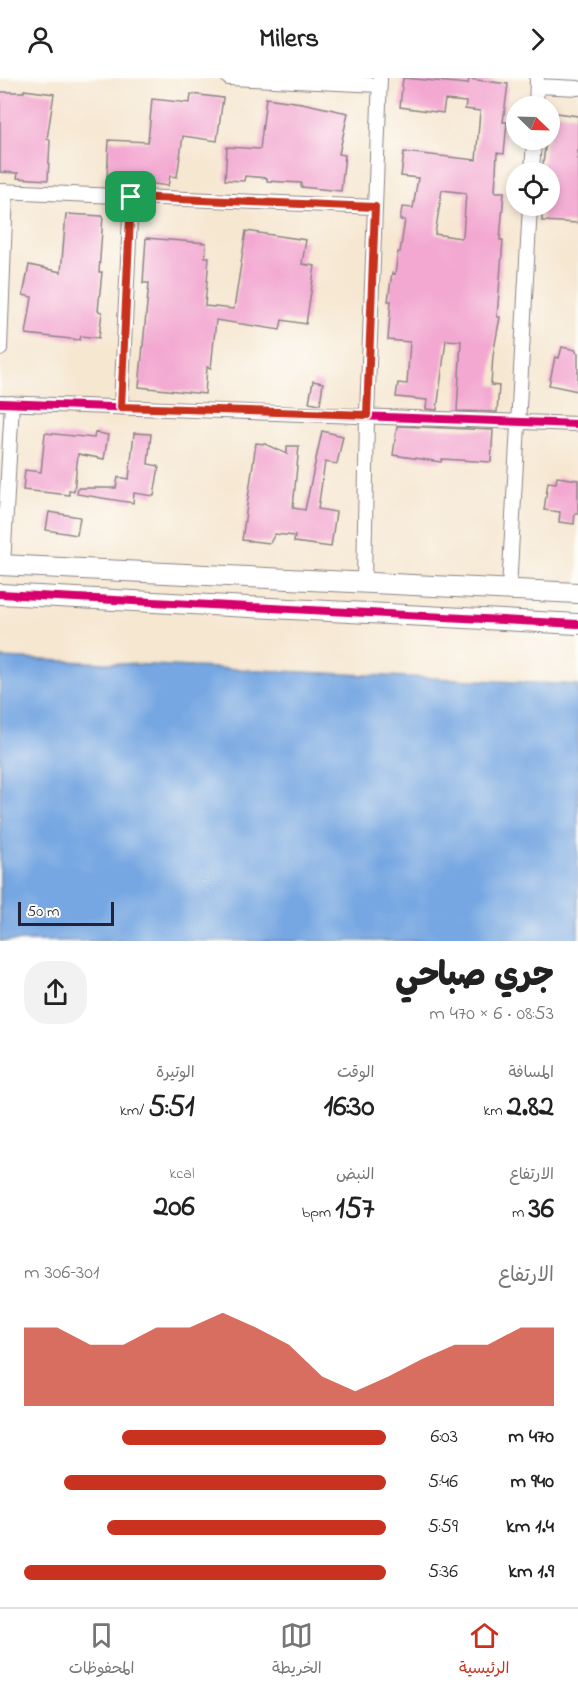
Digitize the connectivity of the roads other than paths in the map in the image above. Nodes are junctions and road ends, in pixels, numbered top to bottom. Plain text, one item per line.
1 (229, 78) edge
2 (380, 81) edge
3 (537, 82) edge
4 (578, 88) edge
5 (3, 191) edge
6 (131, 197) junction
7 (375, 207) junction
8 (529, 216) edge
9 (1, 272) edge
10 (0, 349) edge
11 (6, 403) edge
12 (121, 407) junction
13 (367, 415) junction
14 (518, 421) junction
15 (578, 424) edge
16 (1, 565) edge
17 (364, 582) junction
18 (509, 589) junction
19 (578, 593) edge
20 (0, 594) edge
21 (578, 624) edge

1 - 2 street
2 - 7 street
3 - 4 street
5 - 6 street
5 - 9 street
6 - 7 street
6 - 12 street
7 - 13 street
8 - 14 street
9 - 10 street
11 - 12 street
11 - 16 street
12 - 13 street
13 - 14 street
13 - 17 street
14 - 15 street
14 - 18 street
16 - 17 street
17 - 18 street
18 - 19 street
20 - 21 street

